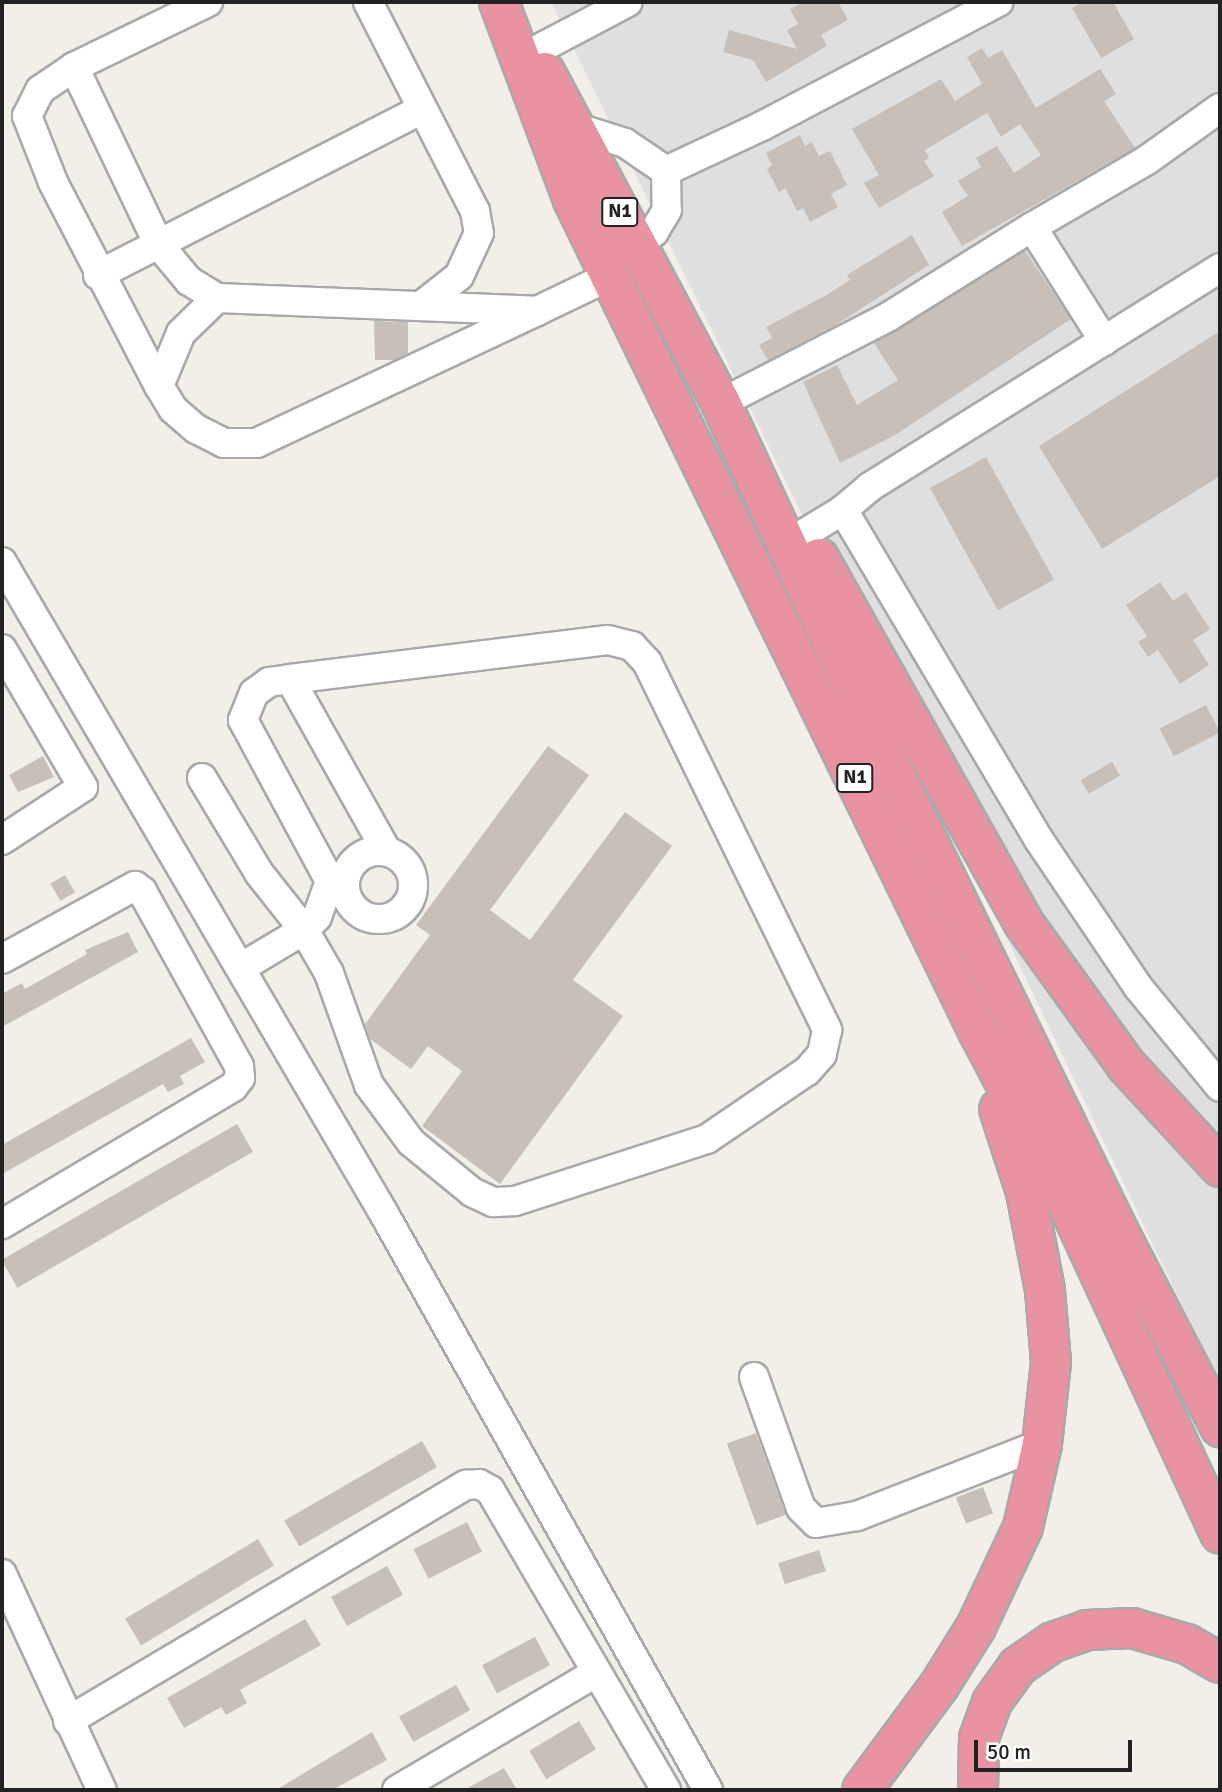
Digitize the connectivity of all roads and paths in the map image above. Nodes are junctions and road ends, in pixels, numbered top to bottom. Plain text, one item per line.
1 (208, 2) edge
2 (368, 2) edge
3 (628, 2) edge
4 (998, 2) edge
5 (502, 9) edge
6 (533, 52) junction
7 (74, 67) junction
8 (1220, 108) edge
9 (422, 109) junction
10 (578, 128) junction
11 (666, 171) junction
12 (1032, 227) junction
13 (159, 245) junction
14 (637, 245) junction
15 (1220, 268) edge
16 (98, 275) junction
17 (610, 276) junction
18 (217, 298) junction
19 (421, 306) junction
20 (537, 312) junction
21 (1104, 341) junction
22 (159, 386) junction
23 (723, 408) junction
24 (843, 510) junction
25 (805, 533) junction
26 (2, 562) edge
27 (2, 649) edge
28 (290, 679) junction
29 (202, 778) dead end
30 (2, 840) edge
31 (387, 852) junction
32 (338, 881) junction
33 (304, 930) junction
34 (2, 959) edge
35 (242, 967) junction
36 (979, 1033) junction
37 (1220, 1087) edge
38 (1218, 1161) edge
39 (2, 1224) edge
40 (754, 1377) dead end
41 (1220, 1427) edge
42 (1042, 1444) junction
43 (1220, 1534) edge
44 (2, 1574) edge
45 (1220, 1663) edge
46 (596, 1673) junction
47 (68, 1721) junction
48 (102, 1790) edge
49 (397, 1790) edge
50 (666, 1790) edge
51 (708, 1790) edge
52 (862, 1790) edge
53 (978, 1790) edge

1 - 7 street
2 - 9 street
3 - 6 street
4 - 11 street
5 - 6 highway, N1
5 - 17 highway, N1
6 - 10 highway, N1
7 - 13 street
7 - 16 street
8 - 12 street
9 - 13 street
9 - 19 street
10 - 11 street
10 - 14 highway, N1
11 - 14 street
12 - 21 street
12 - 23 street
13 - 16 street
13 - 18 street
14 - 23 highway, N1
15 - 21 street
16 - 22 street
17 - 20 street
17 - 36 highway, N1
18 - 19 street
18 - 22 street
19 - 20 street
20 - 22 street
21 - 24 street
23 - 25 highway
23 - 41 highway, N1
24 - 25 street
24 - 37 street
25 - 38 highway
26 - 35 street
27 - 30 street
28 - 31 street
28 - 32 street
28 - 33 street
29 - 33 street
31 - 32 street
31 - 32 street
32 - 33 street
33 - 35 street
34 - 39 street
35 - 51 street
36 - 42 highway
36 - 43 highway, N1
40 - 42 street
42 - 52 highway
44 - 47 street
45 - 53 highway
46 - 47 street
46 - 49 street
46 - 50 street
47 - 48 street

